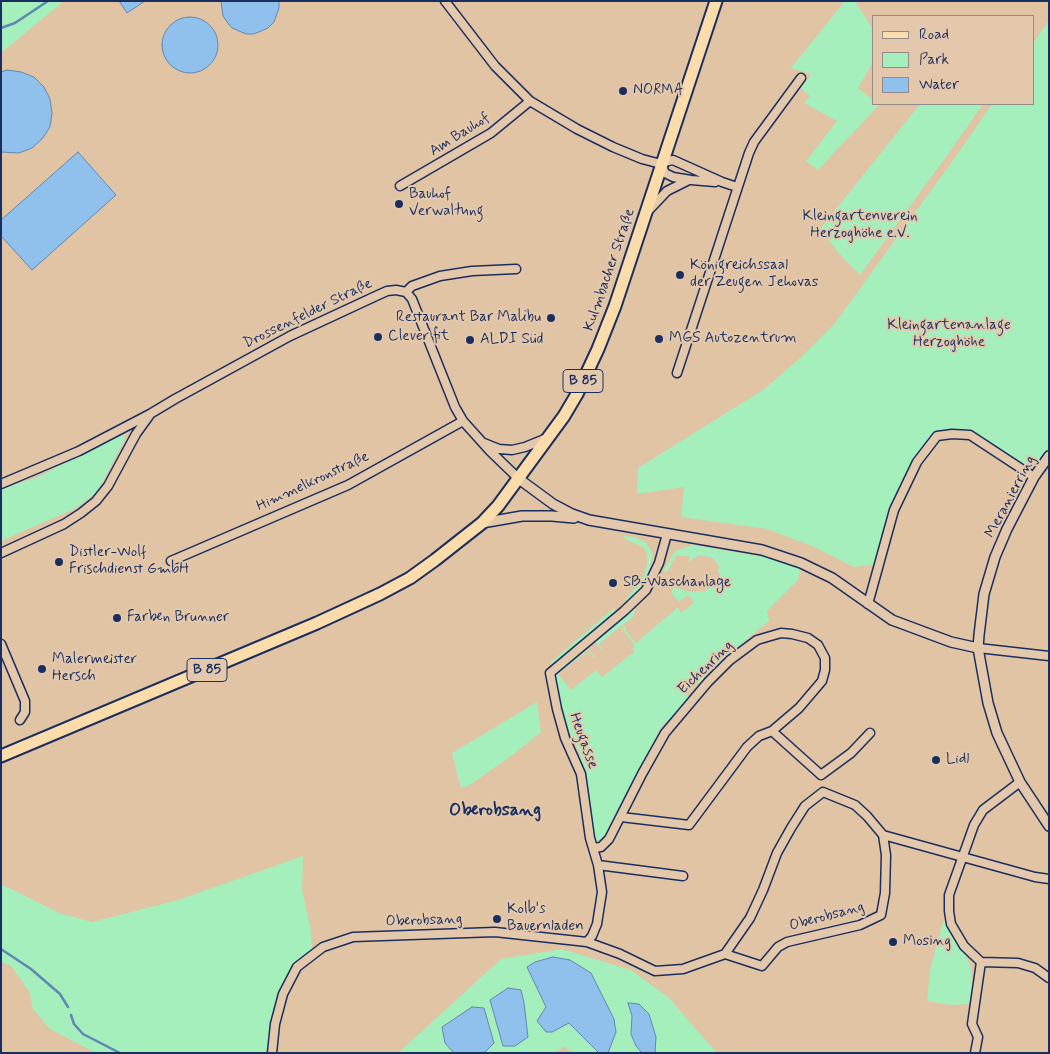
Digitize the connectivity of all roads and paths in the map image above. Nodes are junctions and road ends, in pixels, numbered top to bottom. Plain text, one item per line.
1 (445, 1) edge
2 (716, 1) edge
3 (801, 78) dead end
4 (530, 101) junction
5 (661, 164) junction
6 (691, 180) junction
7 (722, 182) junction
8 (400, 186) dead end
9 (737, 187) junction
10 (646, 213) junction
11 (516, 269) dead end
12 (406, 292) junction
13 (677, 373) dead end
14 (150, 414) junction
15 (463, 421) junction
16 (551, 436) junction
17 (482, 442) junction
18 (1049, 456) edge
19 (1034, 477) junction
20 (519, 479) junction
21 (1, 484) edge
22 (590, 520) junction
23 (482, 523) junction
24 (667, 534) junction
25 (1, 553) edge
26 (171, 562) dead end
27 (868, 604) junction
28 (1, 644) edge
29 (978, 648) junction
30 (1049, 656) edge
31 (20, 720) dead end
32 (772, 731) junction
33 (870, 733) dead end
34 (1, 756) edge
35 (820, 775) junction
36 (1020, 782) junction
37 (823, 792) junction
38 (621, 817) junction
39 (1049, 826) edge
40 (883, 835) junction
41 (593, 848) junction
42 (962, 856) junction
43 (598, 865) junction
44 (683, 876) dead end
45 (1049, 879) edge
46 (587, 942) junction
47 (725, 954) junction
48 (981, 962) junction
49 (1049, 978) edge
50 (272, 1053) edge
51 (976, 1053) edge

1 - 4 street
2 - 5 main road, Kulmbacher Straße / B 85
3 - 9 street
4 - 5 street
4 - 8 street, Am Bauhof
5 - 6 street
5 - 7 street
5 - 10 main road, Kulmbacher Straße / B 85
6 - 7 street
6 - 10 street
7 - 9 street
9 - 13 street
10 - 16 main road, Kulmbacher Straße / B 85
11 - 12 street, Drossenfelder Straße
12 - 14 street, Drossenfelder Straße
12 - 15 street
14 - 21 street, Drossenfelder Straße
14 - 25 street, Drossenfelder Straße
15 - 17 street
15 - 26 street, Himmelkronstraße
16 - 17 street
16 - 20 main road, Kulmbacher Straße / B 85
17 - 20 street
18 - 19 street, Meranierring
19 - 27 street
19 - 29 street, Meranierring
20 - 22 street
20 - 23 main road, Kulmbacher Straße / B 85
22 - 23 street
22 - 24 street
23 - 34 main road, B 85
24 - 27 street
24 - 41 street, Heugasse
27 - 29 street
28 - 31 street
29 - 30 street
29 - 36 street, Meranierring
32 - 35 street
32 - 38 street, Eichenring
32 - 38 street, Eichenring
33 - 35 street
35 - 37 street
36 - 39 street, Meranierring
36 - 42 street
37 - 40 street
37 - 47 street
38 - 41 street, Eichenring
40 - 42 street
40 - 47 street, Oberobsang
41 - 43 street
42 - 45 street
42 - 48 street
43 - 44 street
43 - 46 street
46 - 47 street, Oberobsang
46 - 50 street, Oberobsang
48 - 49 street
48 - 51 street

